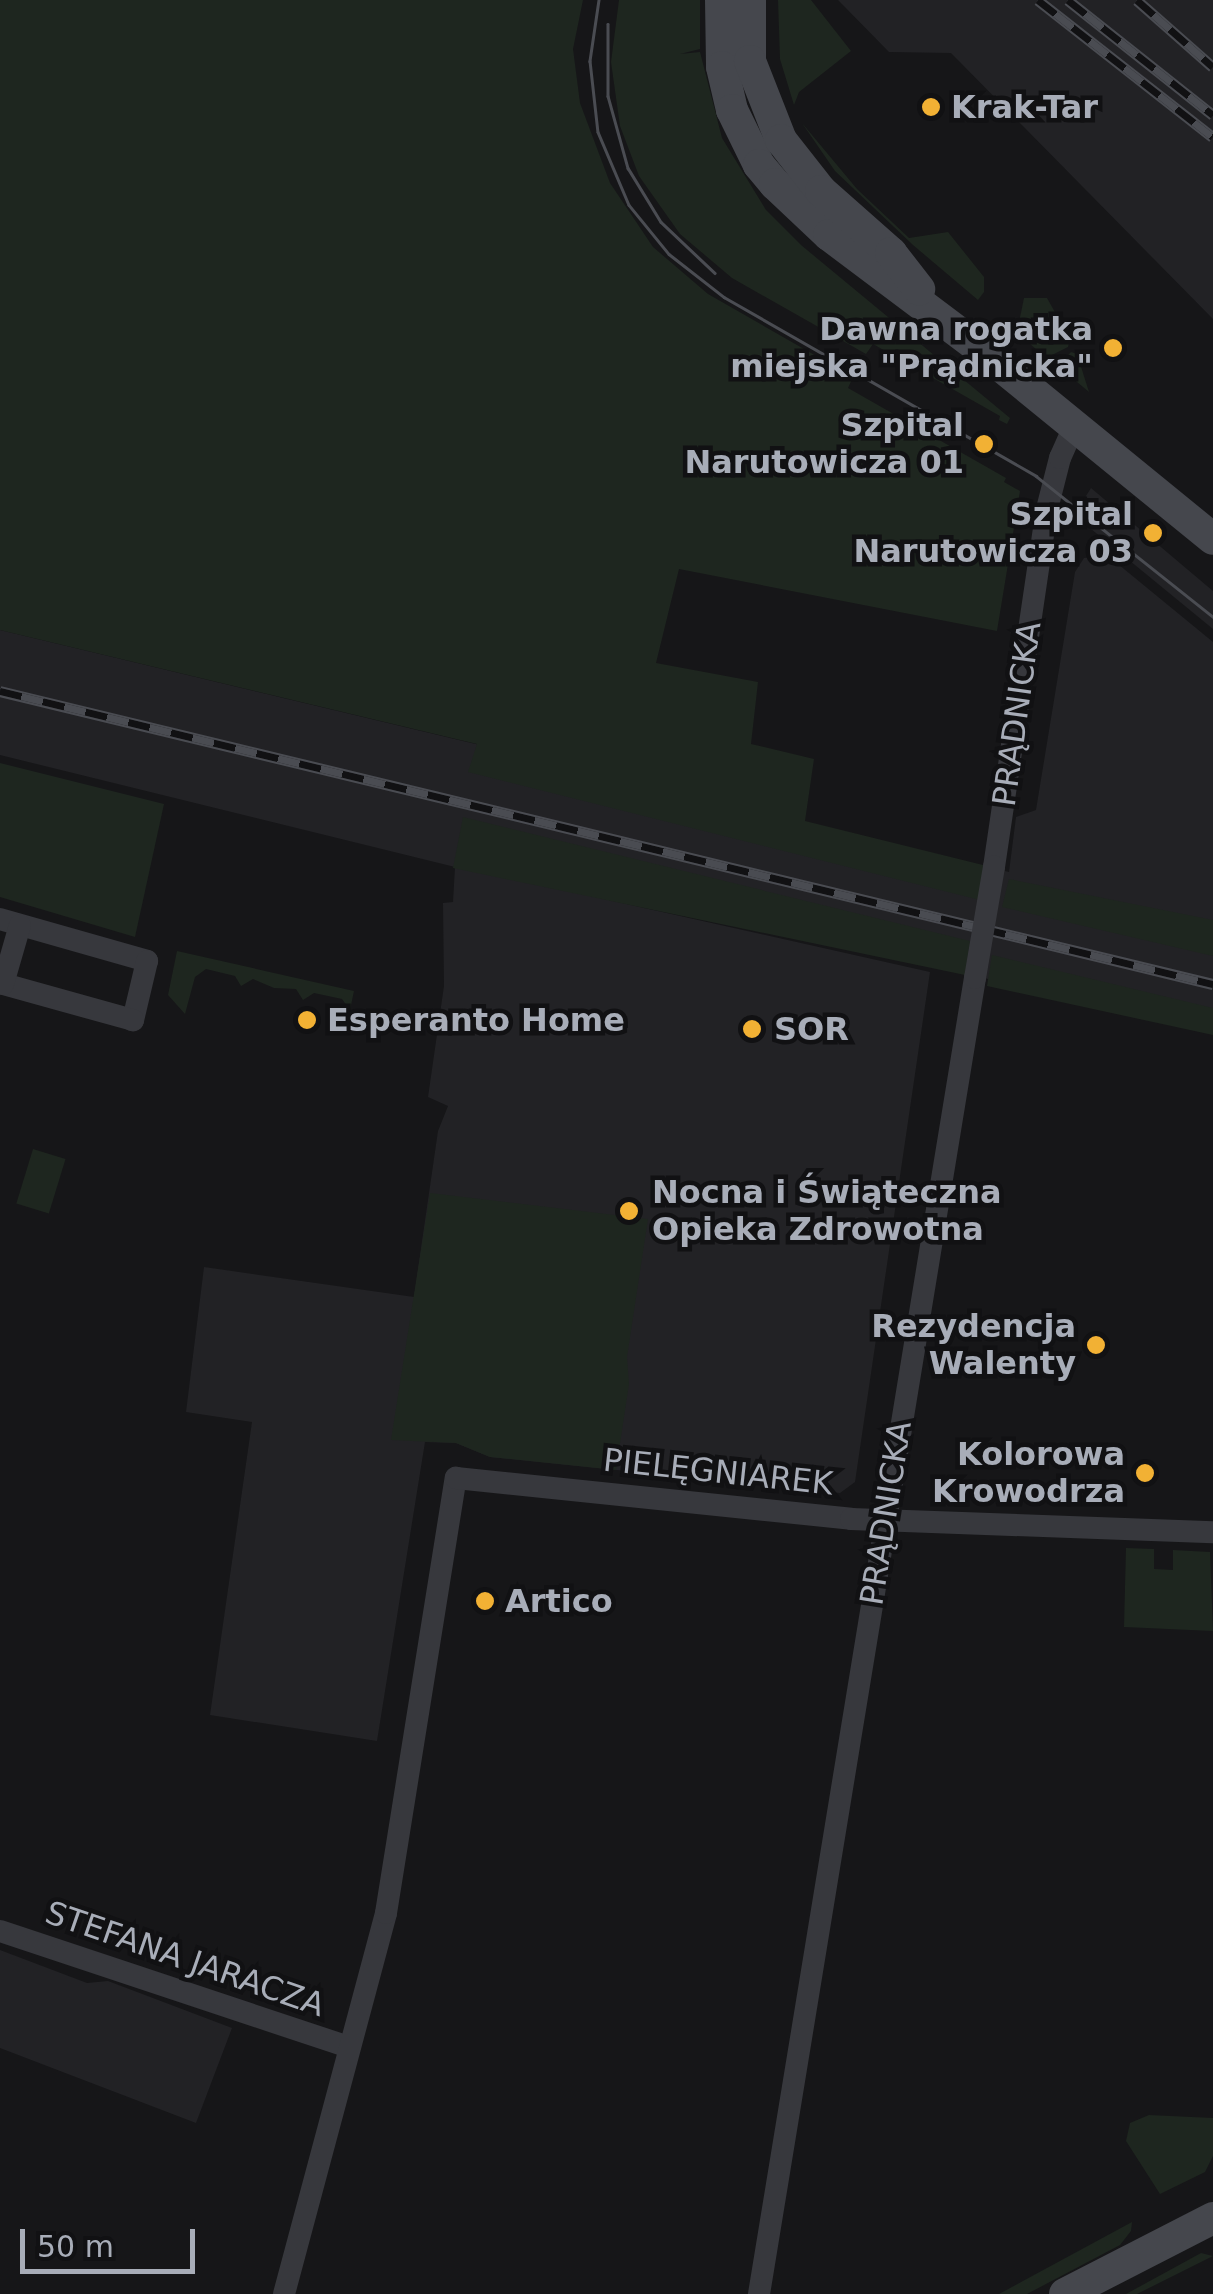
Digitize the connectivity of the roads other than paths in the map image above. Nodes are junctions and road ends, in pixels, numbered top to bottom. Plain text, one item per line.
1 (720, 0) edge
2 (750, 0) edge
3 (945, 322) junction
4 (1074, 426) junction
5 (1213, 539) edge
6 (10, 922) edge
7 (886, 1522) junction
8 (1213, 1532) edge
9 (0, 1930) edge
10 (349, 2047) junction
11 (1213, 2218) edge
12 (284, 2294) edge
13 (759, 2294) edge
14 (1066, 2294) edge

1 - 3 street
2 - 3 street
3 - 4 street
4 - 5 street
4 - 7 street, PRĄDNICKA, bridge
6 - 6 street
7 - 8 street, PIELĘGNIAREK
7 - 10 street, PIELĘGNIAREK
7 - 13 street, PRĄDNICKA
9 - 10 street, STEFANA JARACZA
10 - 12 street
11 - 14 street

